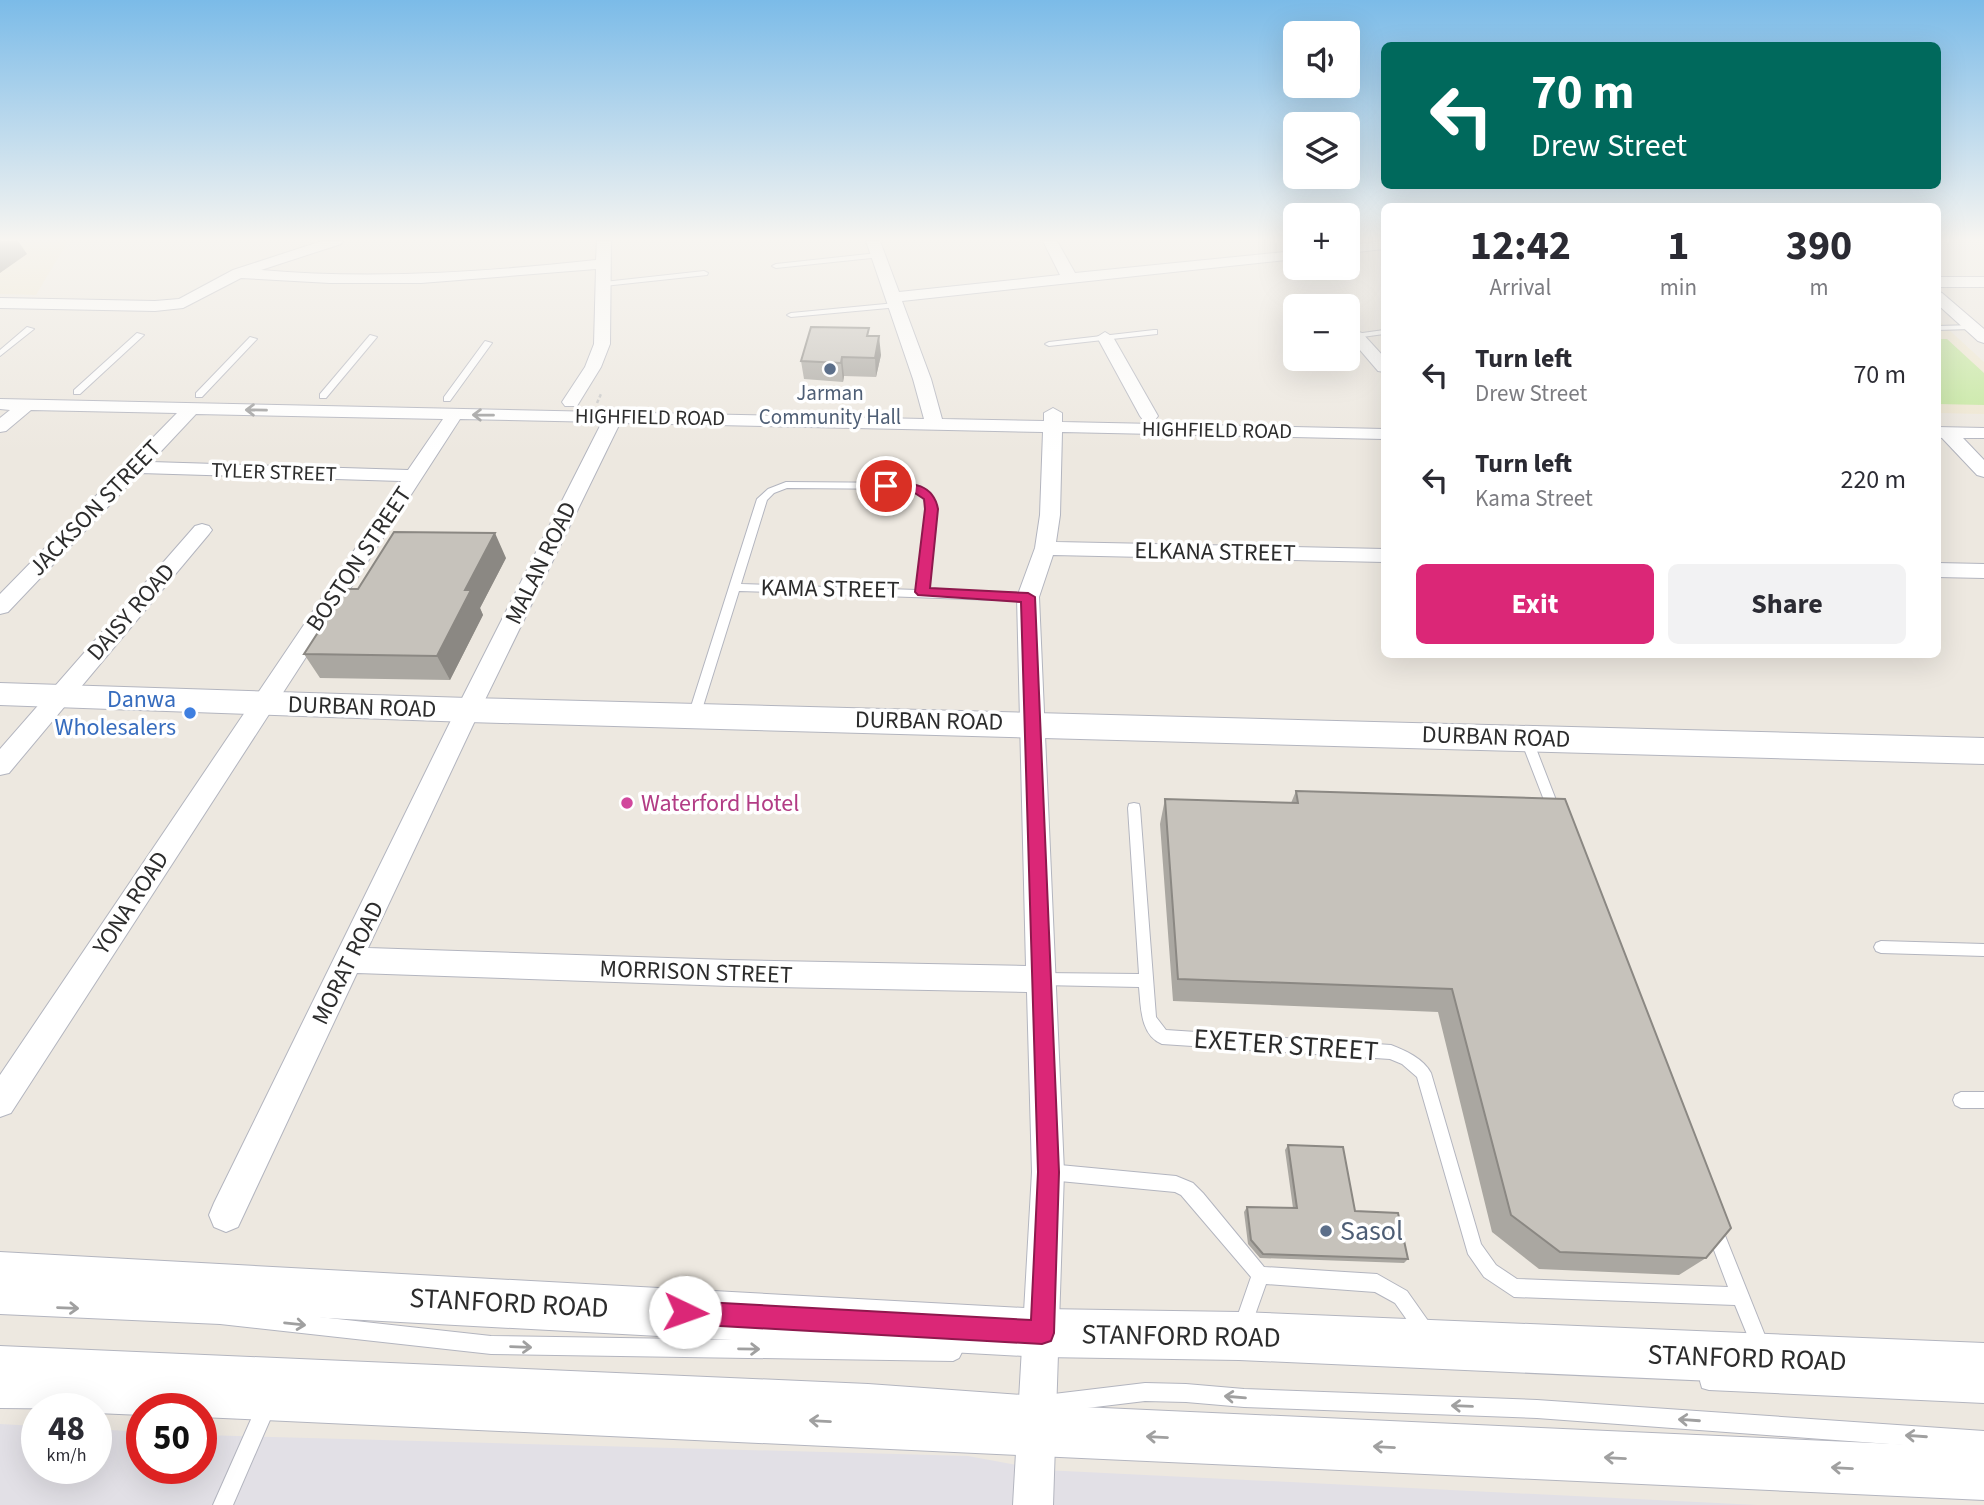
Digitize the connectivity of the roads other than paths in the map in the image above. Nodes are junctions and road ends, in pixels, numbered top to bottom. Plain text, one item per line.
1 (603, 311) edge
2 (824, 311) edge
3 (897, 311) edge
4 (1954, 311) edge
5 (792, 316) dead end
6 (1941, 328) edge
7 (30, 329) dead end
8 (1154, 332) dead end
9 (1381, 332) edge
10 (1978, 333) edge
11 (140, 335) dead end
12 (1360, 336) edge
13 (373, 337) dead end
14 (1105, 337) junction
15 (253, 339) dead end
16 (488, 342) dead end
17 (1049, 344) dead end
18 (1360, 344) edge
19 (0, 355) edge
20 (1381, 364) edge
21 (0, 390) edge
22 (77, 392) junction
23 (323, 396) junction
24 (195, 402) junction
25 (571, 402) junction
26 (0, 404) edge
27 (26, 405) junction
28 (451, 407) junction
29 (614, 416) junction
30 (932, 416) junction
31 (1149, 416) junction
32 (1053, 419) junction
33 (1381, 419) edge
34 (0, 427) edge
35 (1984, 433) edge
36 (1381, 434) edge
37 (1941, 437) edge
38 (1962, 447) junction
39 (1984, 448) edge
40 (134, 467) junction
41 (1984, 471) edge
42 (415, 476) junction
43 (201, 530) dead end
44 (1045, 548) junction
45 (1381, 556) edge
46 (1941, 570) edge
47 (1984, 571) edge
48 (737, 587) junction
49 (922, 592) junction
50 (1028, 597) junction
51 (0, 607) edge
52 (0, 694) edge
53 (60, 695) junction
54 (262, 704) junction
55 (468, 710) junction
56 (694, 716) junction
57 (1033, 723) junction
58 (1526, 738) junction
59 (1984, 751) edge
60 (0, 766) edge
61 (1134, 808) dead end
62 (1561, 829) edge
63 (1881, 947) dead end
64 (1984, 950) edge
65 (350, 960) junction
66 (1041, 979) junction
67 (1146, 981) junction
68 (1961, 1100) dead end
69 (1984, 1100) edge
70 (0, 1102) edge
71 (1048, 1172) junction
72 (226, 1214) dead end
73 (1710, 1218) edge
74 (1260, 1275) junction
75 (0, 1276) edge
76 (1739, 1296) junction
77 (0, 1305) edge
78 (1222, 1345) junction
79 (1434, 1345) junction
80 (1040, 1348) junction
81 (970, 1352) dead end
82 (1150, 1353) dead end
83 (0, 1355) edge
84 (1766, 1359) junction
85 (1984, 1368) edge
86 (1693, 1380) dead end
87 (0, 1383) edge
88 (1984, 1394) edge
89 (272, 1396) junction
90 (1036, 1418) junction
91 (1984, 1441) edge
92 (1984, 1474) edge
93 (223, 1505) edge
94 (1034, 1505) edge

1 - 25 street
2 - 5 lane
3 - 30 street
4 - 10 street
6 - 10 lane
7 - 19 lane
8 - 14 lane
9 - 12 lane
11 - 22 lane
13 - 23 lane
14 - 17 lane
14 - 31 street
15 - 24 lane
16 - 28 lane
18 - 20 street
21 - 22 street, HIGHFIELD ROAD
22 - 24 street, HIGHFIELD ROAD
23 - 24 street, HIGHFIELD ROAD
23 - 28 street, HIGHFIELD ROAD
24 - 27 street, HIGHFIELD ROAD
28 -> 24 street, HIGHFIELD ROAD
24 - 40 street, JACKSON STREET
25 - 28 street, HIGHFIELD ROAD
25 - 30 street, HIGHFIELD ROAD
26 - 27 street, HIGHFIELD ROAD
27 - 34 street
29 -> 28 street, HIGHFIELD ROAD
28 - 42 street, BOSTON STREET
29 - 30 street, HIGHFIELD ROAD
29 - 55 street, MALAN ROAD
30 - 32 street, HIGHFIELD ROAD
31 - 32 street, HIGHFIELD ROAD
31 - 33 street, HIGHFIELD ROAD
32 - 36 street, HIGHFIELD ROAD
32 - 44 street
35 - 37 street
37 - 38 street
38 - 39 street
38 - 41 street
40 - 42 street, TYLER STREET
40 - 51 street, JACKSON STREET
42 - 54 street, BOSTON STREET
43 - 53 street, DAISY ROAD
44 - 45 street, ELKANA STREET
44 - 50 street
46 - 47 street
48 - 49 lane, KAMA STREET
48 - 49 lane, KAMA STREET
48 - 56 lane, KAMA STREET
49 - 50 lane, KAMA STREET
50 - 57 street
52 - 53 main road, DURBAN ROAD
53 - 54 main road, DURBAN ROAD
53 - 60 street, DAISY ROAD
54 - 55 main road, DURBAN ROAD
54 - 70 street, YONA ROAD
55 - 56 main road, DURBAN ROAD
55 - 65 street, MORAT ROAD
56 - 57 main road, DURBAN ROAD
57 - 58 main road, DURBAN ROAD
57 - 66 street
58 - 59 main road, DURBAN ROAD
58 - 62 lane
61 - 67 lane, EXETER STREET
63 - 64 lane
65 - 66 street, MORRISON STREET
65 - 72 street, MORAT ROAD
66 - 67 lane
66 - 71 street
67 - 76 lane, EXETER STREET
68 - 69 lane
71 - 74 lane
71 - 80 street
73 - 76 lane
74 - 78 lane
74 - 79 lane
75 - 80 main road, STANFORD ROAD
76 - 84 lane
77 -> 81 lane
78 - 79 main road, STANFORD ROAD
78 - 80 main road, STANFORD ROAD
78 - 82 lane
79 - 84 main road, STANFORD ROAD
80 - 90 street
83 - 90 lane
84 - 85 main road, STANFORD ROAD
86 - 88 lane
87 - 89 main road
90 -> 89 main road
89 - 93 lane
91 -> 90 lane
92 -> 90 main road
90 - 94 street

